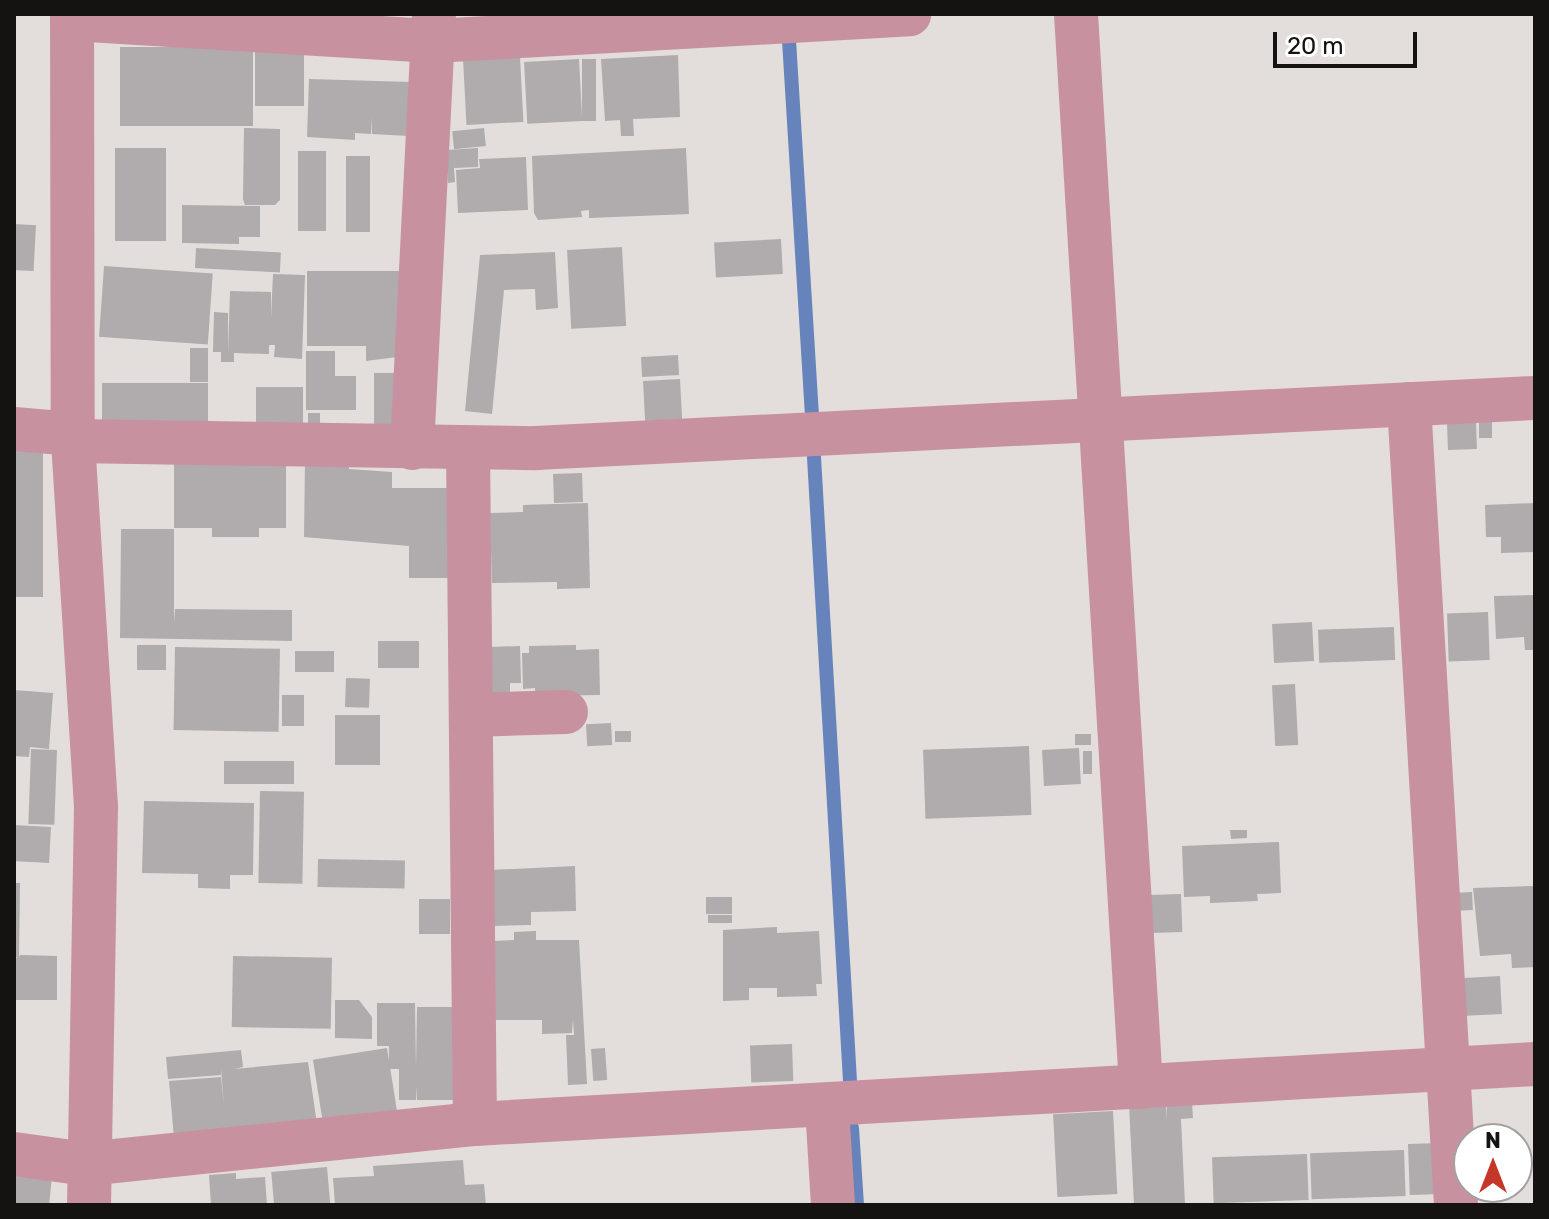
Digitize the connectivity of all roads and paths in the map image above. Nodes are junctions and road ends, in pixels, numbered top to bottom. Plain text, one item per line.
1 (909, 14) edge
2 (1076, 14) edge
3 (72, 16) edge
4 (434, 28) edge
5 (1535, 398) edge
6 (1409, 404) junction
7 (1100, 419) junction
8 (14, 429) edge
9 (73, 438) junction
10 (412, 448) junction
11 (468, 449) junction
12 (566, 712) dead end
13 (471, 715) junction
14 (1535, 1064) edge
15 (1449, 1069) junction
16 (1141, 1087) junction
17 (827, 1107) junction
18 (475, 1124) junction
19 (14, 1154) edge
20 (88, 1184) edge
21 (833, 1205) edge
22 (1456, 1205) edge

1 - 4 street
2 - 7 street
3 - 4 street
3 - 9 street
4 - 10 street
5 - 6 street
6 - 7 street
6 - 15 street
7 - 11 street
7 - 16 street
8 - 9 street
9 - 10 street
9 - 20 street
10 - 11 street
11 - 13 street
12 - 13 street
13 - 18 street
14 - 15 street
15 - 16 street
15 - 22 street
16 - 17 street
17 - 18 street
17 - 21 street
18 - 20 street
19 - 20 street

